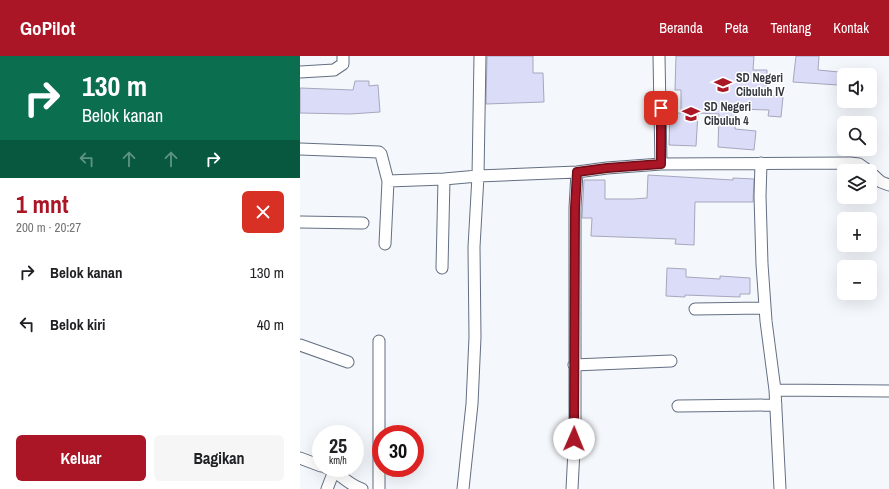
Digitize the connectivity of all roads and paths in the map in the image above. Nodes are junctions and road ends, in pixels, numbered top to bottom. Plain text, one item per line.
1 (343, 56) edge
2 (480, 56) edge
3 (660, 56) edge
4 (300, 72) edge
5 (300, 149) edge
6 (761, 163) junction
7 (661, 164) junction
8 (859, 164) edge
9 (577, 172) junction
10 (478, 176) junction
11 (877, 178) edge
12 (444, 179) junction
13 (388, 181) junction
14 (889, 185) edge
15 (300, 222) edge
16 (363, 223) dead end
17 (384, 244) dead end
18 (442, 268) dead end
19 (765, 308) junction
20 (694, 309) dead end
21 (379, 341) dead end
22 (300, 345) edge
23 (671, 361) dead end
24 (348, 362) dead end
25 (574, 365) junction
26 (775, 390) junction
27 (889, 391) edge
28 (776, 405) junction
29 (678, 406) dead end
30 (300, 458) edge
31 (312, 463) edge
32 (329, 477) edge
33 (341, 477) edge
34 (327, 489) edge
35 (362, 489) edge
36 (379, 489) edge
37 (463, 489) edge
38 (572, 489) edge
39 (780, 489) edge

1 - 4 street
2 - 10 street
3 - 7 street
5 - 13 street
6 - 7 street
6 - 8 street
6 - 19 street
7 - 9 street
9 - 10 street
9 - 25 street
10 - 12 street
10 - 37 street
11 - 14 street
12 - 13 street
12 - 18 street
13 - 17 street
15 - 16 street
19 - 20 street
19 - 26 street
21 - 36 street
22 - 24 street
23 - 25 street
25 - 38 street
26 - 27 street
26 - 28 street
28 - 29 street
28 - 39 street
30 - 31 street
32 - 34 street
33 - 35 street

